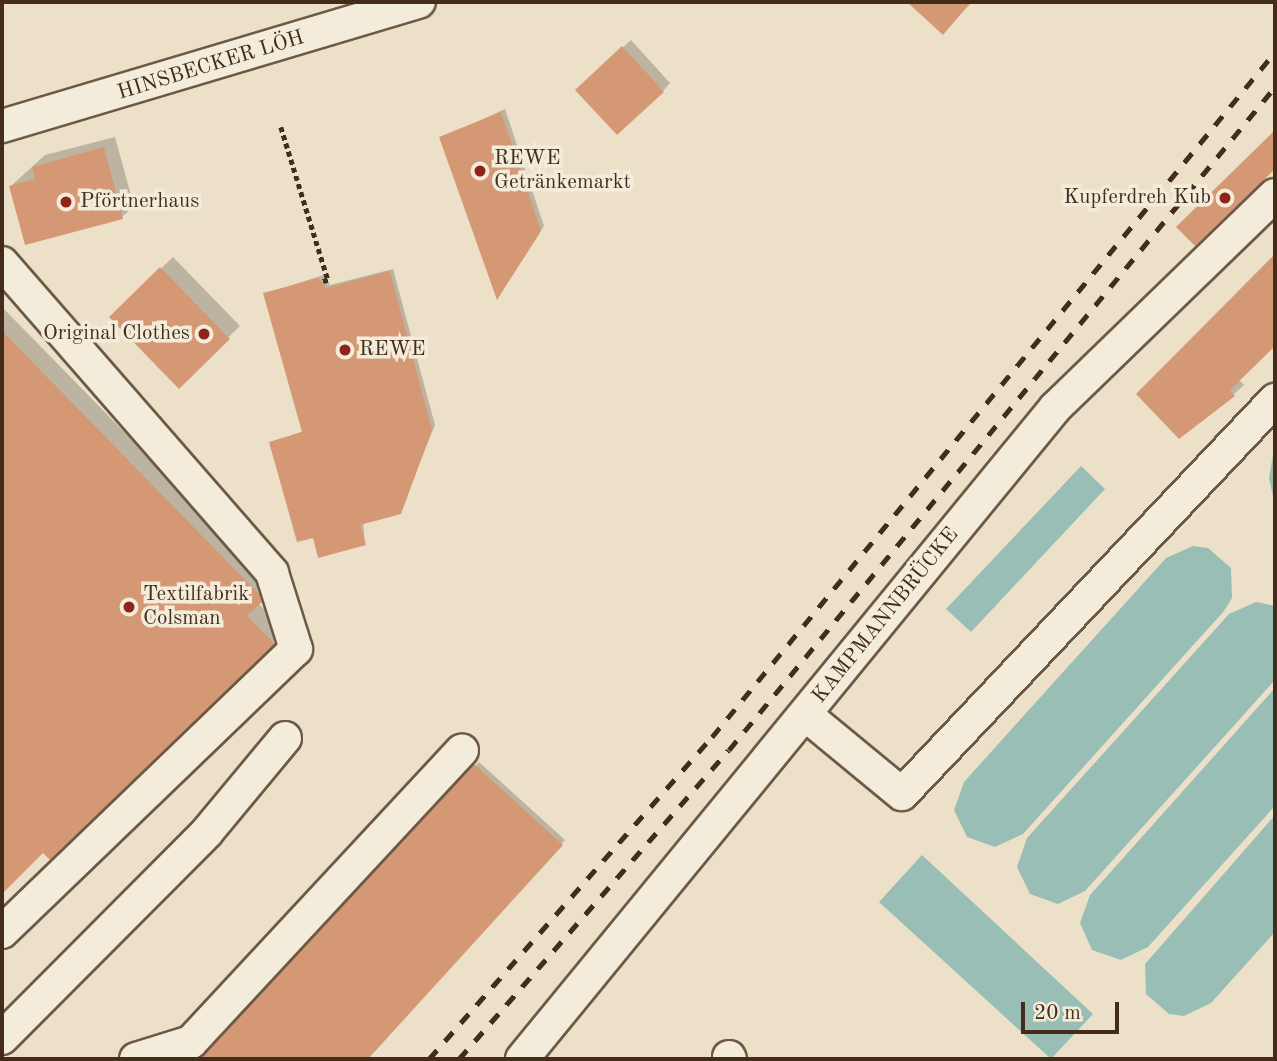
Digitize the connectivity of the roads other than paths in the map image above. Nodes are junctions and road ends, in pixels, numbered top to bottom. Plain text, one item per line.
1 (419, 2) edge
2 (2, 126) edge
3 (1275, 195) edge
4 (2, 262) edge
5 (1275, 400) edge
6 (806, 715) junction
7 (285, 737) dead end
8 (462, 750) dead end
9 (2, 932) edge
10 (2, 1038) edge
11 (136, 1059) edge
12 (522, 1059) edge

1 - 2 street, HINSBECKER LÖH
3 - 6 street, KAMPMANNBRÜCKE
4 - 9 street
5 - 6 street
6 - 12 street, KAMPMANNBRÜCKE
7 - 10 street
8 - 11 street

